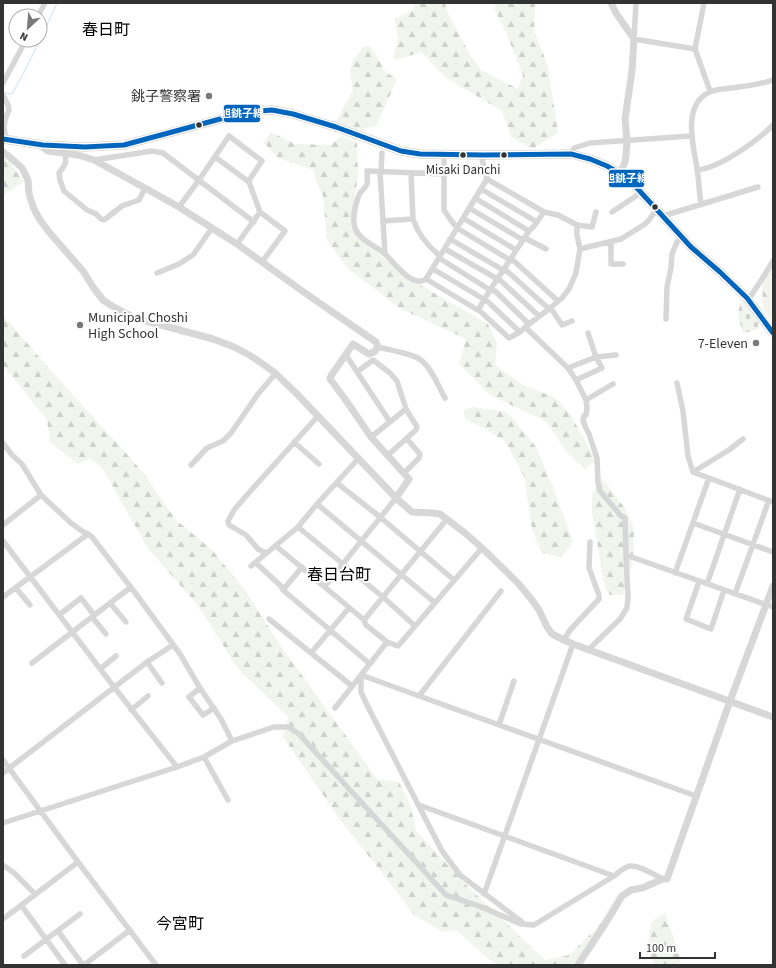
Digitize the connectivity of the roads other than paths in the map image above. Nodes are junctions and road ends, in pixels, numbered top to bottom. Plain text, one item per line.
1 (611, 3) edge
2 (636, 3) edge
3 (704, 3) edge
4 (634, 39) junction
5 (22, 48) edge
6 (695, 49) junction
7 (773, 80) edge
8 (3, 83) edge
9 (710, 91) junction
10 (3, 95) edge
11 (773, 125) edge
12 (691, 136) junction
13 (4, 139) edge
14 (627, 141) junction
15 (43, 145) junction
16 (3, 152) edge
17 (65, 153) junction
18 (382, 153) dead end
19 (571, 154) junction
20 (444, 155) junction
21 (481, 155) junction
22 (215, 157) junction
23 (94, 160) junction
24 (697, 170) junction
25 (381, 172) junction
26 (411, 173) junction
27 (444, 174) junction
28 (620, 174) junction
29 (487, 179) junction
30 (199, 180) junction
31 (249, 182) junction
32 (758, 187) dead end
33 (145, 188) junction
34 (480, 189) junction
35 (642, 192) junction
36 (475, 198) junction
37 (701, 204) junction
38 (179, 207) junction
39 (469, 208) junction
40 (260, 212) junction
41 (544, 212) junction
42 (596, 212) dead end
43 (612, 212) dead end
44 (660, 213) junction
45 (463, 218) junction
46 (414, 219) junction
47 (383, 220) junction
48 (254, 222) junction
49 (537, 222) junction
50 (577, 225) junction
51 (212, 228) junction
52 (457, 228) junction
53 (529, 231) junction
54 (682, 238) junction
55 (450, 239) junction
56 (524, 239) junction
57 (611, 242) junction
58 (237, 244) junction
59 (444, 249) junction
60 (546, 249) dead end
61 (580, 249) junction
62 (516, 250) junction
63 (385, 254) junction
64 (439, 257) junction
65 (510, 260) junction
66 (773, 261) edge
67 (262, 262) junction
68 (622, 264) dead end
69 (433, 269) junction
70 (503, 270) junction
71 (157, 272) dead end
72 (497, 279) junction
73 (426, 280) junction
74 (490, 290) junction
75 (484, 300) junction
76 (748, 300) junction
77 (558, 301) junction
78 (549, 309) junction
79 (478, 310) junction
80 (539, 316) junction
81 (666, 319) dead end
82 (572, 321) dead end
83 (527, 326) junction
84 (520, 332) junction
85 (588, 333) dead end
86 (773, 333) edge
87 (378, 347) junction
88 (346, 355) junction
89 (616, 355) dead end
90 (596, 357) junction
91 (568, 368) junction
92 (357, 372) junction
93 (276, 374) junction
94 (576, 380) junction
95 (677, 383) dead end
96 (613, 384) dead end
97 (445, 398) dead end
98 (586, 400) junction
99 (406, 409) junction
100 (318, 416) junction
101 (390, 422) junction
102 (371, 437) junction
103 (407, 438) junction
104 (742, 439) dead end
105 (294, 442) junction
106 (3, 443) edge
107 (388, 455) junction
108 (358, 459) junction
109 (319, 464) dead end
110 (191, 465) dead end
111 (693, 472) junction
112 (404, 473) junction
113 (709, 478) junction
114 (337, 483) junction
115 (740, 489) junction
116 (41, 495) junction
117 (396, 498) junction
118 (771, 501) edge
119 (317, 504) junction
120 (380, 517) junction
121 (447, 519) junction
122 (693, 523) junction
123 (3, 525) edge
124 (298, 527) junction
125 (88, 534) junction
126 (724, 534) junction
127 (3, 541) edge
128 (361, 541) junction
129 (590, 542) dead end
130 (753, 545) junction
131 (276, 546) junction
132 (482, 548) junction
133 (421, 551) junction
134 (773, 552) edge
135 (266, 554) junction
136 (626, 555) junction
137 (343, 564) junction
138 (302, 568) junction
139 (675, 573) junction
140 (401, 575) junction
141 (30, 577) junction
142 (454, 580) junction
143 (700, 582) junction
144 (707, 584) junction
145 (325, 586) junction
146 (773, 586) edge
147 (131, 587) junction
148 (16, 588) junction
149 (283, 590) junction
150 (724, 590) junction
151 (501, 591) dead end
152 (735, 594) junction
153 (383, 597) junction
154 (3, 598) edge
155 (434, 602) junction
156 (110, 603) junction
157 (30, 606) dead end
158 (770, 606) edge
159 (349, 608) junction
160 (59, 615) junction
161 (93, 616) junction
162 (269, 619) dead end
163 (364, 620) junction
164 (126, 622) dead end
165 (415, 626) junction
166 (330, 630) junction
167 (72, 632) junction
168 (106, 634) dead end
169 (564, 640) junction
170 (387, 642) junction
171 (573, 644) junction
172 (173, 645) junction
173 (588, 650) junction
174 (311, 653) junction
175 (116, 656) dead end
176 (147, 662) junction
177 (32, 663) dead end
178 (370, 664) junction
179 (100, 669) junction
180 (361, 675) junction
181 (514, 681) dead end
182 (162, 683) dead end
183 (352, 686) junction
184 (114, 687) junction
185 (200, 688) junction
186 (148, 696) dead end
187 (419, 696) junction
188 (730, 701) junction
189 (214, 708) junction
190 (335, 708) dead end
191 (131, 710) junction
192 (773, 717) edge
193 (499, 725) junction
194 (539, 740) junction
195 (232, 741) junction
196 (204, 757) junction
197 (3, 760) edge
198 (9, 768) junction
199 (177, 768) junction
200 (3, 773) edge
201 (696, 796) junction
202 (228, 800) dead end
203 (419, 805) junction
204 (41, 811) junction
205 (3, 824) edge
206 (505, 836) junction
207 (78, 862) junction
208 (3, 865) edge
209 (614, 876) junction
210 (663, 879) junction
211 (35, 894) junction
212 (484, 894) junction
213 (21, 905) junction
214 (80, 914) dead end
215 (3, 918) edge
216 (524, 924) junction
217 (130, 930) junction
218 (58, 931) junction
219 (46, 939) junction
220 (24, 956) dead end
221 (65, 965) edge
222 (83, 965) edge
223 (156, 965) edge
224 (578, 965) edge

1 - 4 street
2 - 4 street
3 - 6 street
4 - 6 street
4 - 14 street
5 - 8 street
6 - 9 street
7 - 9 street
9 - 12 street
10 - 13 street
11 - 24 street
12 - 14 street
12 - 24 street
13 - 15 highway
14 - 19 street
14 - 28 street
15 - 17 street
15 - 20 highway
16 - 93 street
17 - 23 street
17 - 33 street
18 - 25 street
19 - 21 highway
19 - 28 highway
20 - 21 highway
20 - 27 street
21 - 29 street
22 - 30 street
22 - 31 street
22 - 31 street
23 - 30 street
23 - 33 street
24 - 37 street
25 - 26 street
25 - 47 street
25 - 63 street
26 - 27 street
26 - 46 street
27 - 52 street
28 - 35 highway
29 - 34 street
29 - 41 street
30 - 38 street
30 - 48 street
31 - 40 street
32 - 37 street
33 - 38 street
34 - 36 street
34 - 49 street
35 - 43 street
35 - 44 highway
36 - 39 street
36 - 53 street
37 - 44 street
38 - 51 street
39 - 45 street
39 - 56 street
40 - 48 street
40 - 67 street
41 - 49 street
41 - 50 street
42 - 50 street
44 - 54 highway
44 - 57 street
45 - 52 street
45 - 62 street
46 - 47 street
46 - 64 street
47 - 63 street
48 - 58 street
49 - 53 street
50 - 61 street
51 - 58 street
51 - 71 street
52 - 55 street
52 - 65 street
53 - 56 street
54 - 76 highway
54 - 81 street
55 - 59 street
55 - 70 street
56 - 60 street
56 - 62 street
57 - 61 street
57 - 68 street
58 - 67 street
59 - 64 street
59 - 72 street
61 - 77 street
62 - 65 street
63 - 73 street
64 - 69 street
64 - 74 street
65 - 70 street
65 - 77 street
66 - 76 street
67 - 87 street
69 - 73 street
69 - 75 street
70 - 72 street
70 - 78 street
72 - 74 street
72 - 80 street
73 - 79 street
74 - 75 street
74 - 83 street
75 - 79 street
75 - 84 street
76 - 86 highway
77 - 78 street
78 - 80 street
78 - 82 street
79 - 84 street
80 - 83 street
83 - 84 street
83 - 91 street
85 - 90 street
87 - 88 street
87 - 97 street
88 - 92 street
88 - 102 street
89 - 90 street
90 - 91 street
90 - 94 street
91 - 94 street
92 - 99 street
92 - 101 street
93 - 100 street
93 - 110 street
94 - 98 street
95 - 111 street
96 - 98 street
98 - 136 street
99 - 101 street
99 - 103 street
100 - 105 street
100 - 108 street
101 - 102 street
102 - 107 street
103 - 107 street
103 - 112 street
104 - 111 street
105 - 109 street
105 - 135 street
106 - 116 street
107 - 112 street
108 - 114 street
108 - 117 street
111 - 113 street
112 - 117 street
113 - 115 street
113 - 122 street
114 - 119 street
114 - 120 street
115 - 118 street
115 - 126 street
116 - 123 street
116 - 125 street
117 - 120 street
117 - 121 street
118 - 130 street
119 - 124 street
119 - 128 street
120 - 128 street
120 - 133 street
121 - 132 street
121 - 133 street
122 - 126 street
122 - 139 street
124 - 131 street
124 - 137 street
125 - 141 street
125 - 147 street
126 - 130 street
126 - 144 street
127 - 141 street
128 - 137 street
128 - 140 street
129 - 169 street
130 - 134 street
130 - 152 street
131 - 135 street
131 - 138 street
132 - 142 street
132 - 169 street
133 - 140 street
133 - 142 street
135 - 149 street
136 - 139 street
136 - 173 street
137 - 145 street
137 - 153 street
138 - 145 street
138 - 149 street
139 - 143 street
140 - 153 street
140 - 155 street
141 - 148 street
141 - 160 street
142 - 155 street
143 - 144 street
143 - 150 street
144 - 150 street
145 - 159 street
146 - 158 street
147 - 156 street
147 - 172 street
148 - 154 street
148 - 157 street
149 - 166 street
150 - 152 street
151 - 187 street
152 - 158 street
153 - 163 street
153 - 165 street
155 - 165 street
156 - 161 street
156 - 164 street
158 - 188 street
159 - 163 street
159 - 166 street
160 - 161 street
160 - 167 street
161 - 167 street
161 - 168 street
162 - 174 street
163 - 170 street
165 - 170 street
166 - 174 street
166 - 178 street
167 - 177 street
167 - 179 street
169 - 171 street
170 - 178 street
171 - 173 street
171 - 194 street
172 - 176 street
172 - 185 street
173 - 188 street
174 - 183 street
175 - 179 street
176 - 182 street
176 - 184 street
178 - 180 street
179 - 184 street
180 - 183 street
180 - 187 street
180 - 203 street
181 - 193 street
183 - 190 street
184 - 191 street
184 - 198 street
185 - 189 street
185 - 189 street
186 - 191 street
187 - 193 street
188 - 192 street
188 - 201 street
189 - 195 street
191 - 199 street
193 - 194 street
194 - 201 street
194 - 206 street
195 - 196 street
195 - 216 street
196 - 199 street
196 - 202 street
197 - 198 street
198 - 200 street
198 - 204 street
199 - 204 street
201 - 210 street
203 - 206 street
203 - 212 street
204 - 205 street
204 - 207 street
206 - 209 street
206 - 212 street
207 - 211 street
207 - 217 street
208 - 211 street
209 - 210 street
209 - 216 street
210 - 224 street
211 - 213 street
212 - 216 street
213 - 215 street
213 - 219 street
214 - 218 street
217 - 222 street
217 - 223 street
218 - 219 street
218 - 222 street
219 - 220 street
219 - 221 street

